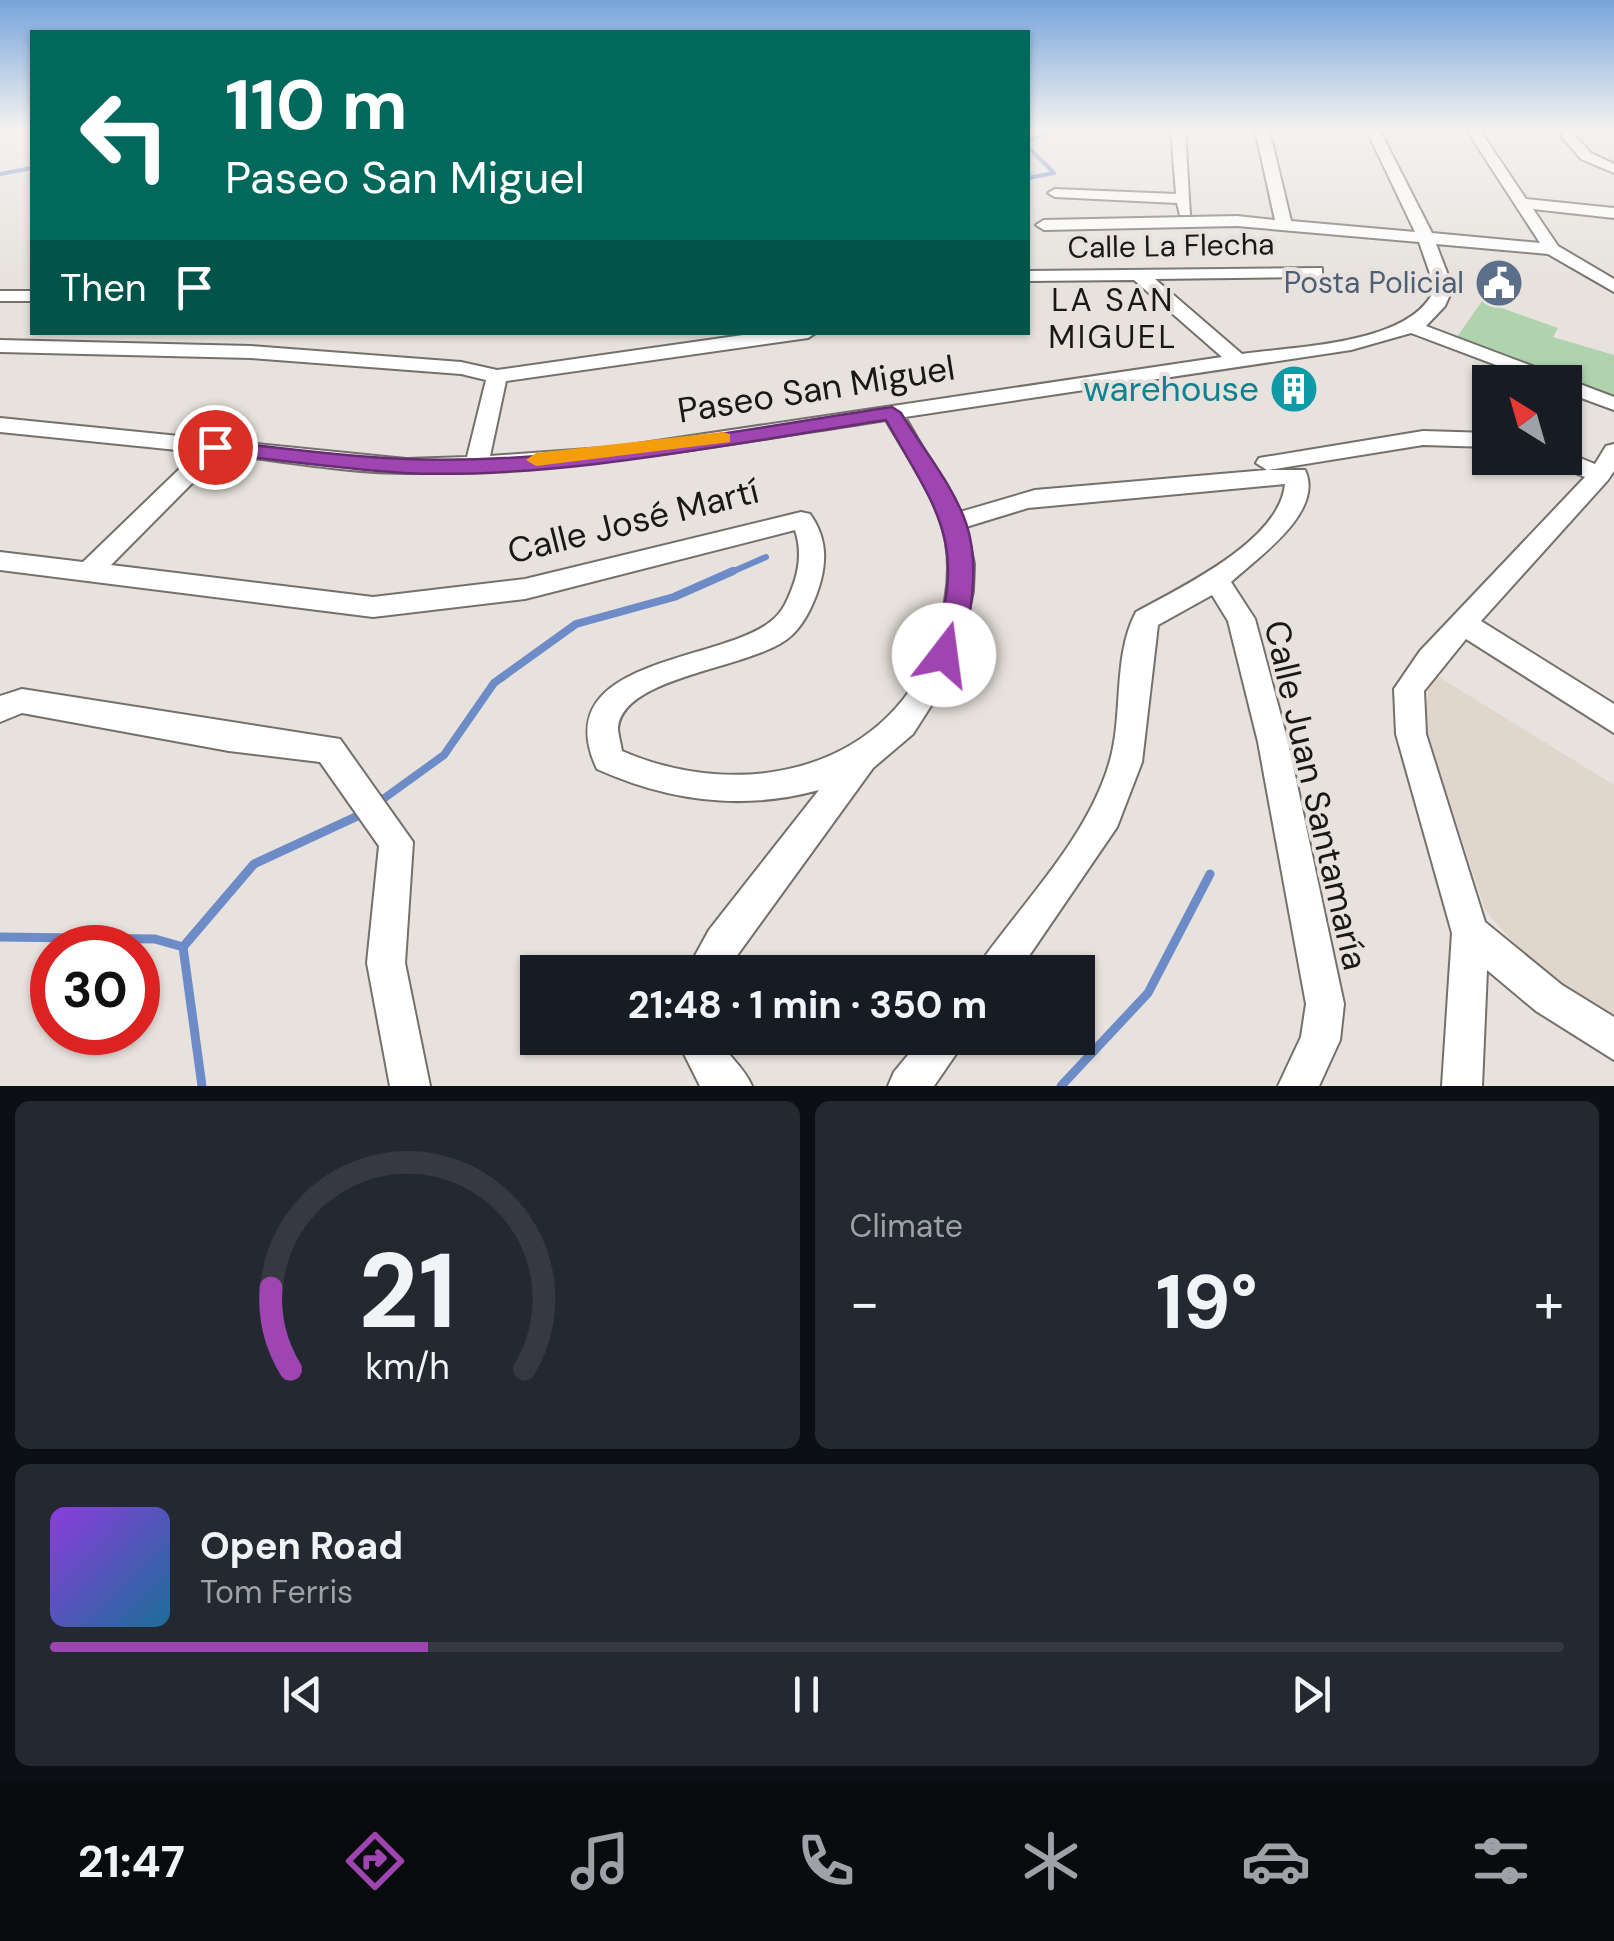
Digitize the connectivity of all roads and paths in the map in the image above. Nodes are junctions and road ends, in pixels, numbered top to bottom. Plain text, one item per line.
1 (1182, 180) edge
2 (1274, 180) edge
3 (1397, 180) edge
4 (1508, 180) edge
5 (1055, 194) dead end
6 (1184, 200) junction
7 (1524, 203) junction
8 (1614, 212) edge
9 (1185, 222) junction
10 (1284, 224) junction
11 (1044, 225) dead end
12 (1426, 238) junction
13 (1552, 249) junction
14 (1316, 272) dead end
15 (1138, 273) junction
16 (1030, 276) edge
17 (1614, 287) edge
18 (0, 296) edge
19 (30, 296) edge
20 (1412, 327) junction
21 (787, 335) edge
22 (0, 346) edge
23 (1236, 359) junction
24 (1513, 365) edge
25 (497, 376) junction
26 (1582, 392) edge
27 (1614, 404) edge
28 (892, 413) junction
29 (0, 425) edge
30 (1472, 439) edge
31 (215, 447) junction
32 (1582, 460) edge
33 (1607, 463) edge
34 (477, 464) junction
35 (1020, 501) junction
36 (954, 522) junction
37 (0, 561) edge
38 (90, 571) junction
39 (1216, 580) junction
40 (1463, 622) junction
41 (0, 710) edge
42 (1614, 720) edge
43 (861, 760) junction
44 (1470, 934) junction
45 (715, 955) edge
46 (1008, 955) edge
47 (1614, 1040) edge
48 (705, 1055) edge
49 (933, 1055) edge
50 (410, 1086) edge
51 (732, 1086) edge
52 (908, 1086) edge
53 (1298, 1086) edge
54 (1462, 1086) edge

1 - 6 street
2 - 10 street
3 - 12 street
4 - 7 street
5 - 6 street
6 - 9 street
7 - 8 street
7 - 13 street
9 - 10 street
9 - 11 street
10 - 12 street
12 - 13 street
12 - 20 street
13 - 17 street
14 - 15 street, Calle La Flecha
15 - 16 street, Calle La Flecha
15 - 23 street
18 - 19 street
20 - 23 street, Paseo San Miguel
20 - 24 street
21 - 25 street
22 - 25 street
23 - 28 street, Paseo San Miguel
25 - 34 street
26 - 27 street
28 - 34 street, Paseo San Miguel
28 - 36 street, Calle José Martí
29 - 31 street, Paseo San Miguel
30 - 35 street
31 - 34 street, Paseo San Miguel
31 - 38 street
32 - 33 street
33 - 40 street
35 - 36 street
35 - 39 street
36 - 43 street, Calle José Martí
37 - 38 street, Calle José Martí
38 - 43 street, Calle José Martí
39 - 46 street
39 - 53 street, Calle Juan Santamaría
40 - 42 street
40 - 44 street
41 - 50 street
43 - 45 street
44 - 47 street
44 - 54 street
48 - 51 street
49 - 52 street

